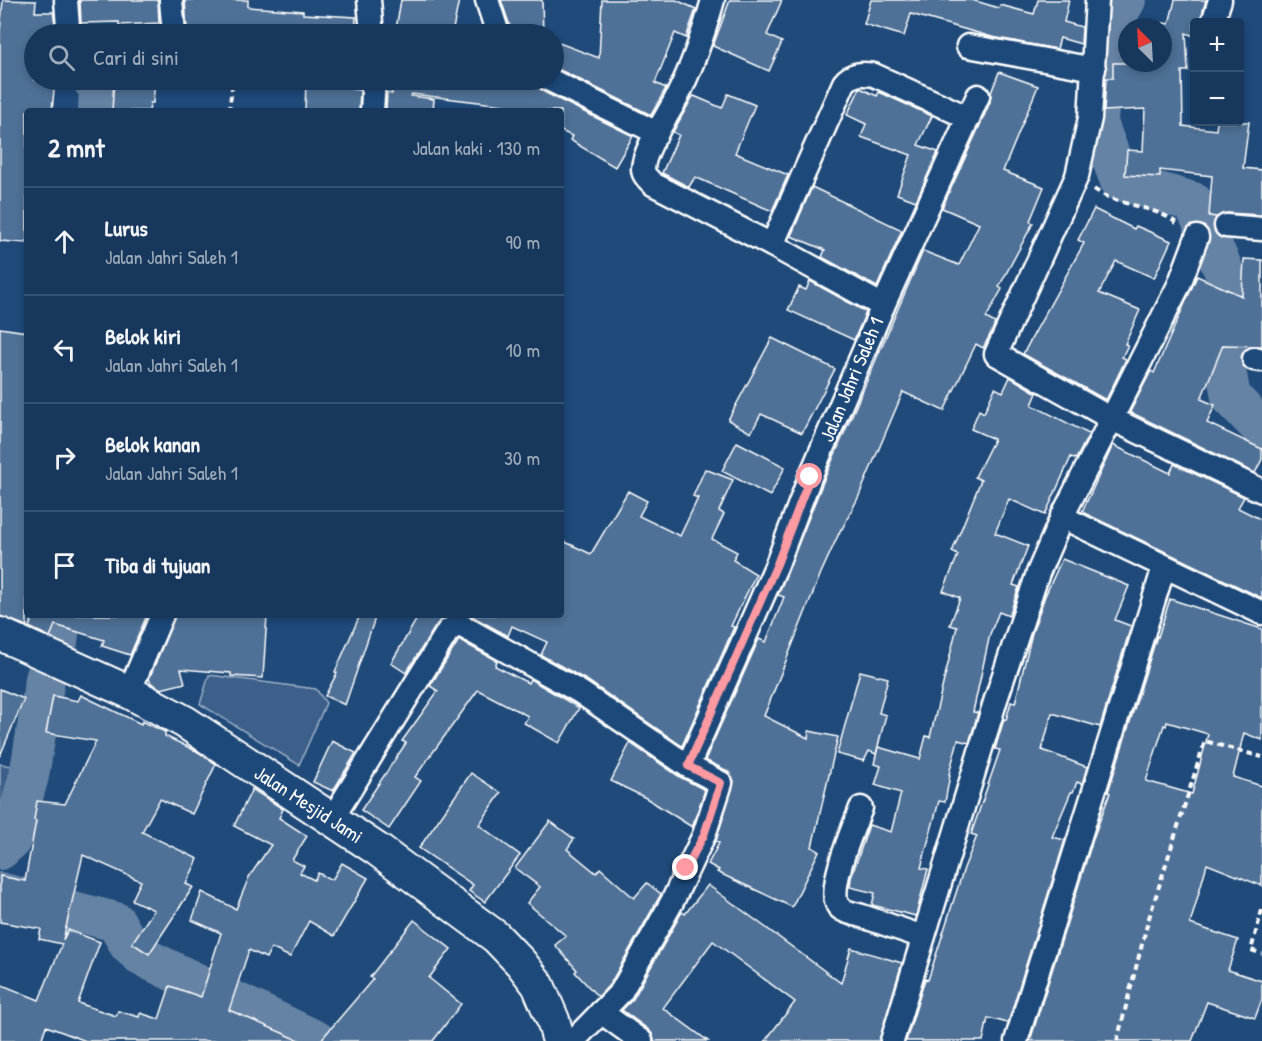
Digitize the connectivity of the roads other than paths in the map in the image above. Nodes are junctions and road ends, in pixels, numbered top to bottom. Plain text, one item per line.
1 (66, 0) edge
2 (171, 0) edge
3 (369, 0) edge
4 (487, 0) edge
5 (713, 0) edge
6 (1097, 0) edge
7 (1220, 0) edge
8 (1214, 18) edge
9 (68, 24) edge
10 (173, 24) edge
11 (371, 24) edge
12 (495, 24) edge
13 (968, 46) dead end
14 (1094, 69) junction
15 (564, 87) edge
16 (374, 90) edge
17 (978, 96) dead end
18 (372, 108) edge
19 (969, 118) junction
20 (657, 133) junction
21 (1226, 226) dead end
22 (1262, 229) edge
23 (1197, 237) road end
24 (772, 245) junction
25 (882, 306) junction
26 (1110, 418) junction
27 (1262, 491) edge
28 (1062, 517) junction
29 (1164, 567) junction
30 (1262, 613) edge
31 (161, 618) edge
32 (0, 634) edge
33 (129, 692) junction
34 (688, 766) junction
35 (861, 808) dead end
36 (332, 819) junction
37 (923, 937) junction
38 (601, 1012) junction
39 (559, 1041) edge
40 (573, 1041) edge
41 (641, 1041) edge
42 (892, 1041) edge
43 (1016, 1041) edge

1 - 9 street
2 - 10 street
3 - 11 street
4 - 12 street
5 - 20 street, Jalan Jahri Saleh 1
6 - 14 street
7 - 8 street
13 - 14 street
14 - 26 street
15 - 20 street
16 - 18 street
17 - 19 street
19 - 24 street
19 - 25 street
20 - 24 street, Jalan Jahri Saleh 1
21 - 22 street
23 - 26 street
24 - 25 street, Jalan Jahri Saleh 1
25 - 34 street, Jalan Jahri Saleh 1
26 - 27 street
26 - 28 street
28 - 29 street
28 - 37 street
29 - 30 street
29 - 43 street
31 - 33 street
32 - 33 street, Jalan Mesjid Jami
33 - 36 street, Jalan Mesjid Jami
34 - 36 street
34 - 38 street
35 - 37 street
36 - 39 street, Jalan Mesjid Jami
37 - 42 street
38 - 40 street
38 - 41 street

